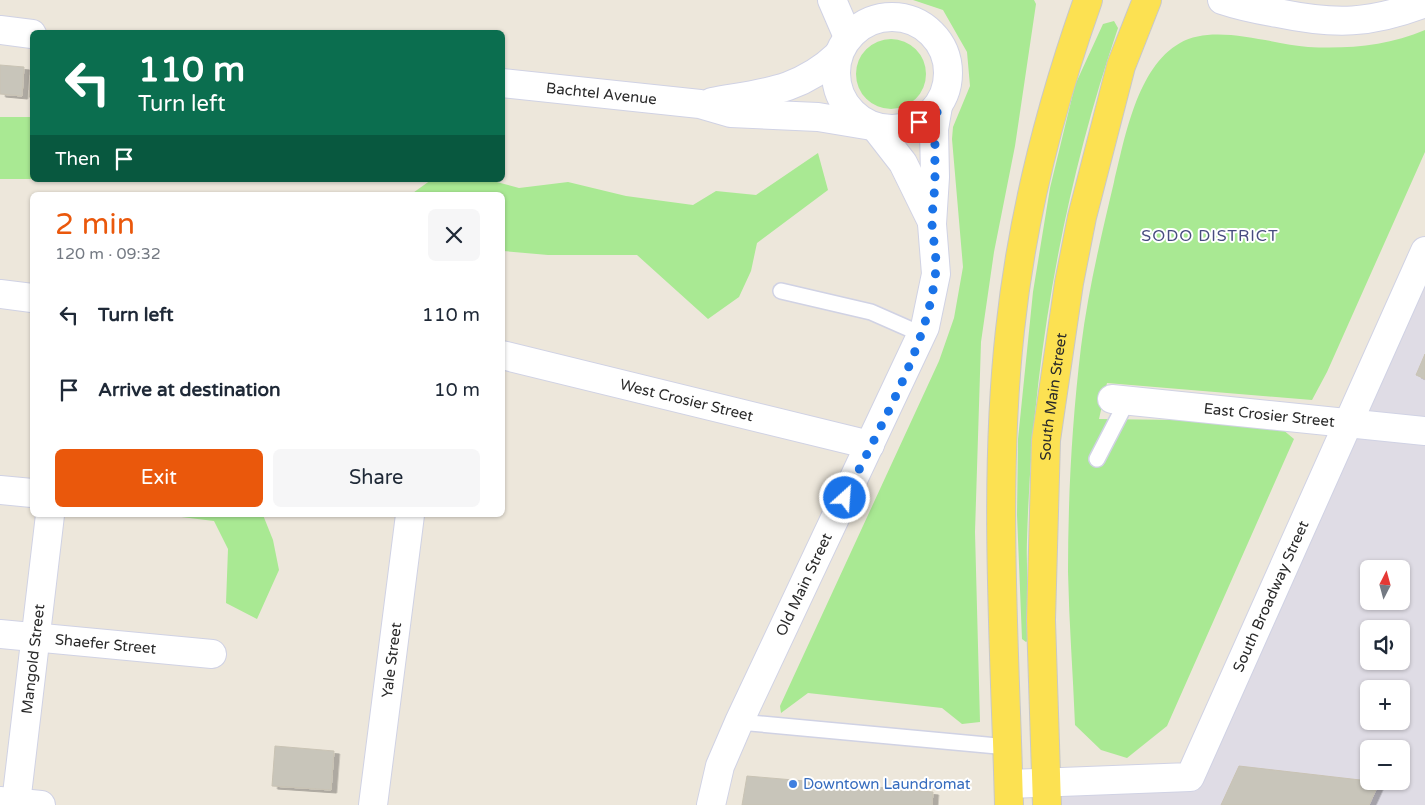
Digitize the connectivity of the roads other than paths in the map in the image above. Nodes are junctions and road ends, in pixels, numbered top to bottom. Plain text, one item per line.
1 (832, 0) edge
2 (1088, 0) edge
3 (1147, 0) edge
4 (1222, 0) edge
5 (1425, 3) edge
6 (0, 30) edge
7 (30, 34) edge
8 (843, 46) junction
9 (505, 83) edge
10 (700, 104) junction
11 (938, 106) junction
12 (873, 126) junction
13 (932, 224) junction
14 (1425, 251) edge
15 (781, 291) dead end
16 (0, 294) edge
17 (30, 298) edge
18 (921, 334) junction
19 (505, 356) edge
20 (1120, 400) joint
21 (1349, 424) junction
22 (1425, 431) edge
23 (870, 445) junction
24 (1097, 459) dead end
25 (0, 490) edge
26 (30, 493) edge
27 (50, 517) edge
28 (410, 517) edge
29 (0, 634) edge
30 (35, 638) junction
31 (212, 654) dead end
32 (739, 722) junction
33 (1008, 747) junction
34 (1046, 794) edge
35 (1009, 795) edge
36 (19, 803) edge
37 (373, 805) edge
38 (711, 805) edge

1 - 8 street
2 - 33 main road
3 - 34 main road, South Main Street
4 - 5 street
6 - 7 street
8 - 10 street, Bachtel Avenue
8 - 11 street
8 - 12 street
9 - 10 street, Bachtel Avenue
10 - 12 street, Bachtel Avenue
11 - 12 street
11 - 13 street, Old Main Street
12 - 13 street, Old Main Street
13 - 18 street, Old Main Street
14 - 21 street, South Broadway Street
15 - 18 lane
16 - 17 street
18 - 23 street, Old Main Street
19 - 23 street, West Crosier Street
20 - 21 street, East Crosier Street
20 - 24 lane
21 - 22 street, East Crosier Street
21 - 34 street, South Broadway Street
23 - 32 street, Old Main Street
25 - 26 street
27 - 30 street, Mangold Street
28 - 37 street, Yale Street
29 - 30 street, Shaefer Street
30 - 31 street, Shaefer Street
30 - 36 street, Mangold Street
32 - 33 lane
32 - 38 street, Old Main Street
33 - 35 main road
34 - 35 street, South Broadway Street

